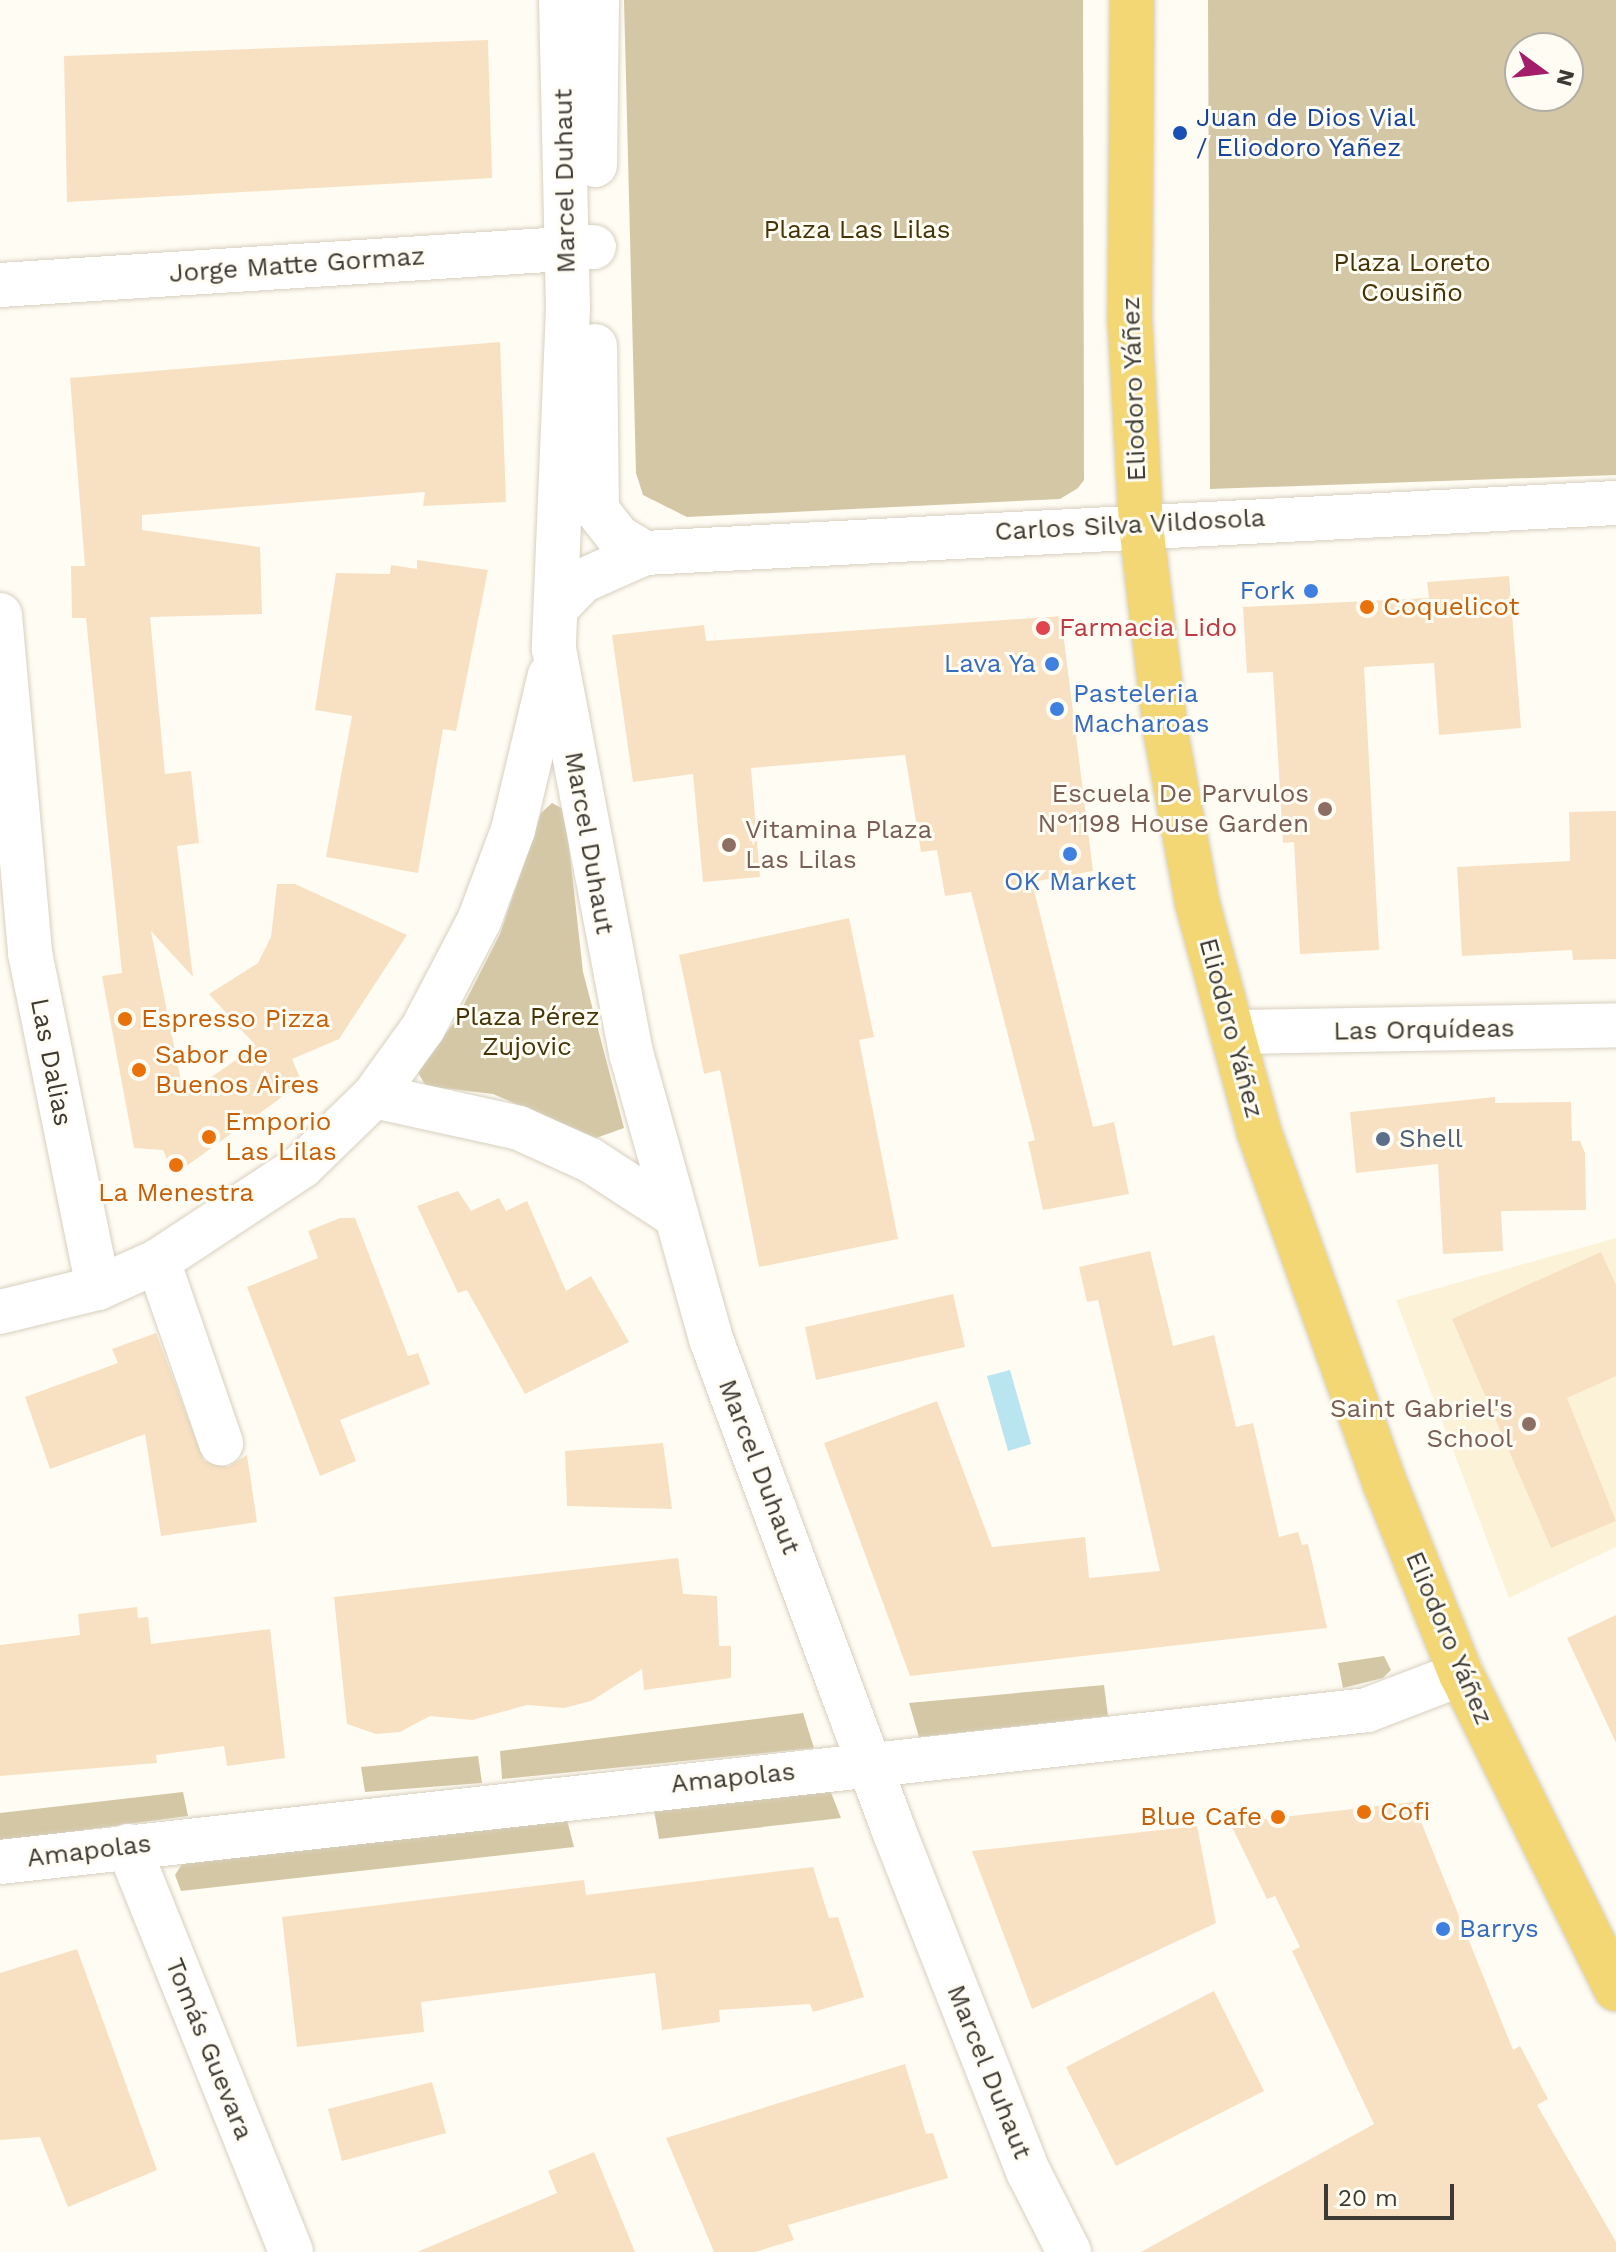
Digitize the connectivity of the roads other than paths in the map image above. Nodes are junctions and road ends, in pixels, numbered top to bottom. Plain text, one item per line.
1 (561, 0) edge
2 (597, 0) edge
3 (1132, 0) edge
4 (580, 248) junction
5 (0, 285) edge
6 (1616, 503) edge
7 (1141, 525) junction
8 (645, 553) junction
9 (558, 606) junction
10 (0, 615) edge
11 (554, 649) junction
12 (8, 834) edge
13 (1616, 1025) edge
14 (1232, 1032) junction
15 (374, 1096) junction
16 (673, 1214) junction
17 (158, 1261) junction
18 (98, 1288) junction
19 (0, 1312) edge
20 (221, 1443) dead end
21 (1461, 1674) junction
22 (871, 1763) junction
23 (128, 1846) junction
24 (0, 1862) edge
25 (1616, 1989) edge
26 (291, 2252) edge
27 (1069, 2252) edge

1 - 4 street, Marcel Duhaut
2 - 4 street
3 - 7 main road, Eliodoro Yáñez
4 - 5 street, Jorge Matte Gormaz
4 - 8 street
4 - 9 street, Marcel Duhaut
6 - 7 street, Carlos Silva Vildosola
7 - 8 street, Carlos Silva Vildosola
7 - 14 main road, Eliodoro Yáñez
8 - 9 street, Carlos Silva Vildosola
9 - 11 street, Marcel Duhaut
10 - 12 street, Las Dalias
11 - 15 street, Marcel Duhaut
11 - 16 street, Marcel Duhaut
12 - 18 street, Las Dalias
13 - 14 street, Las Orquídeas
14 - 21 main road, Eliodoro Yáñez
15 - 16 street
15 - 17 street, Marcel Duhaut
16 - 22 street, Marcel Duhaut
17 - 18 street, Marcel Duhaut
17 - 20 street
18 - 19 street, Marcel Duhaut
21 - 22 street, Amapolas
21 - 25 main road, Eliodoro Yáñez
22 - 23 street, Amapolas
22 - 27 street, Marcel Duhaut
23 - 24 street, Amapolas
23 - 26 street, Tomás Guevara

